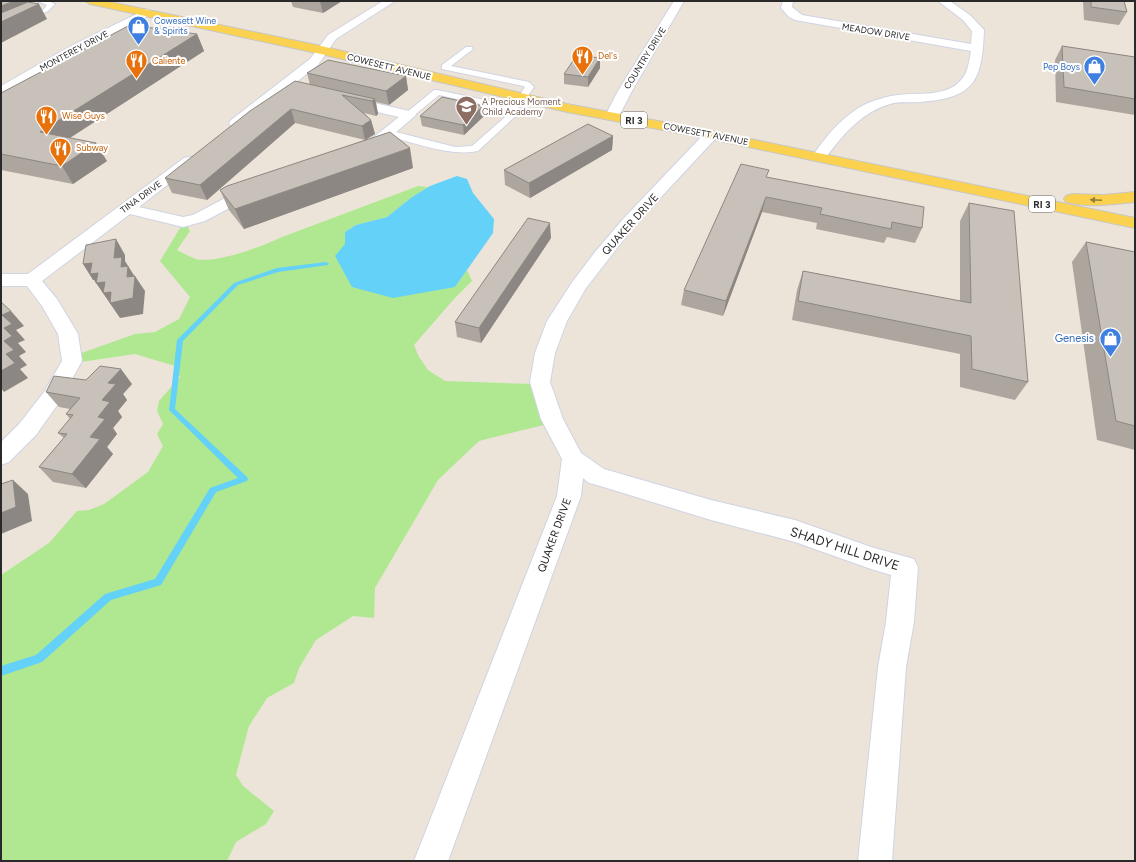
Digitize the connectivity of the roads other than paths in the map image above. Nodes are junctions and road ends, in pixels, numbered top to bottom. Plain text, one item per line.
1 (40, 1) edge
2 (90, 1) edge
3 (136, 1) edge
4 (390, 1) edge
5 (679, 1) edge
6 (788, 1) edge
7 (942, 1) edge
8 (123, 7) junction
9 (148, 12) junction
10 (1, 31) edge
11 (469, 48) dead end
12 (977, 49) junction
13 (321, 50) junction
14 (445, 67) junction
15 (431, 77) junction
16 (282, 86) junction
17 (297, 90) edge
18 (1, 91) edge
19 (335, 98) edge
20 (522, 98) junction
21 (409, 115) junction
22 (612, 116) junction
23 (225, 132) edge
24 (388, 133) junction
25 (711, 135) junction
26 (201, 151) edge
27 (351, 152) edge
28 (819, 157) junction
29 (948, 184) junction
30 (263, 186) edge
31 (1135, 197) edge
32 (125, 208) junction
33 (1135, 223) edge
34 (1, 280) edge
35 (32, 280) junction
36 (1, 456) edge
37 (573, 459) junction
38 (431, 861) edge
39 (875, 861) edge

1 - 10 lane
2 - 8 main road, COWESETT AVENUE / RI 3
3 - 8 street
4 - 13 street
5 - 22 street, COUNTRY DRIVE
6 - 12 street, MEADOW DRIVE
7 - 12 street
8 - 9 main road, COWESETT AVENUE / RI 3
9 - 13 main road, COWESETT AVENUE / RI 3
9 - 18 street, MONTEREY DRIVE
11 - 14 lane
12 - 28 street
13 - 15 main road, COWESETT AVENUE / RI 3
13 - 16 street
14 - 15 lane
14 - 20 lane
15 - 20 main road, COWESETT AVENUE / RI 3
16 - 17 street
16 - 23 street
19 - 21 street
20 - 22 main road, COWESETT AVENUE / RI 3
21 - 24 street
21 - 24 lane
22 - 25 main road, COWESETT AVENUE / RI 3
24 - 27 street
25 - 28 main road, COWESETT AVENUE / RI 3
25 - 37 street, QUAKER DRIVE
26 - 32 street, TINA DRIVE
28 - 29 main road, COWESETT AVENUE / RI 3
31 -> 29 main road
29 - 33 main road, COWESETT AVENUE / RI 3
30 - 32 street
32 - 35 street, TINA DRIVE
34 - 35 street
35 - 36 street
37 - 38 street, QUAKER DRIVE
37 - 39 street, SHADY HILL DRIVE

